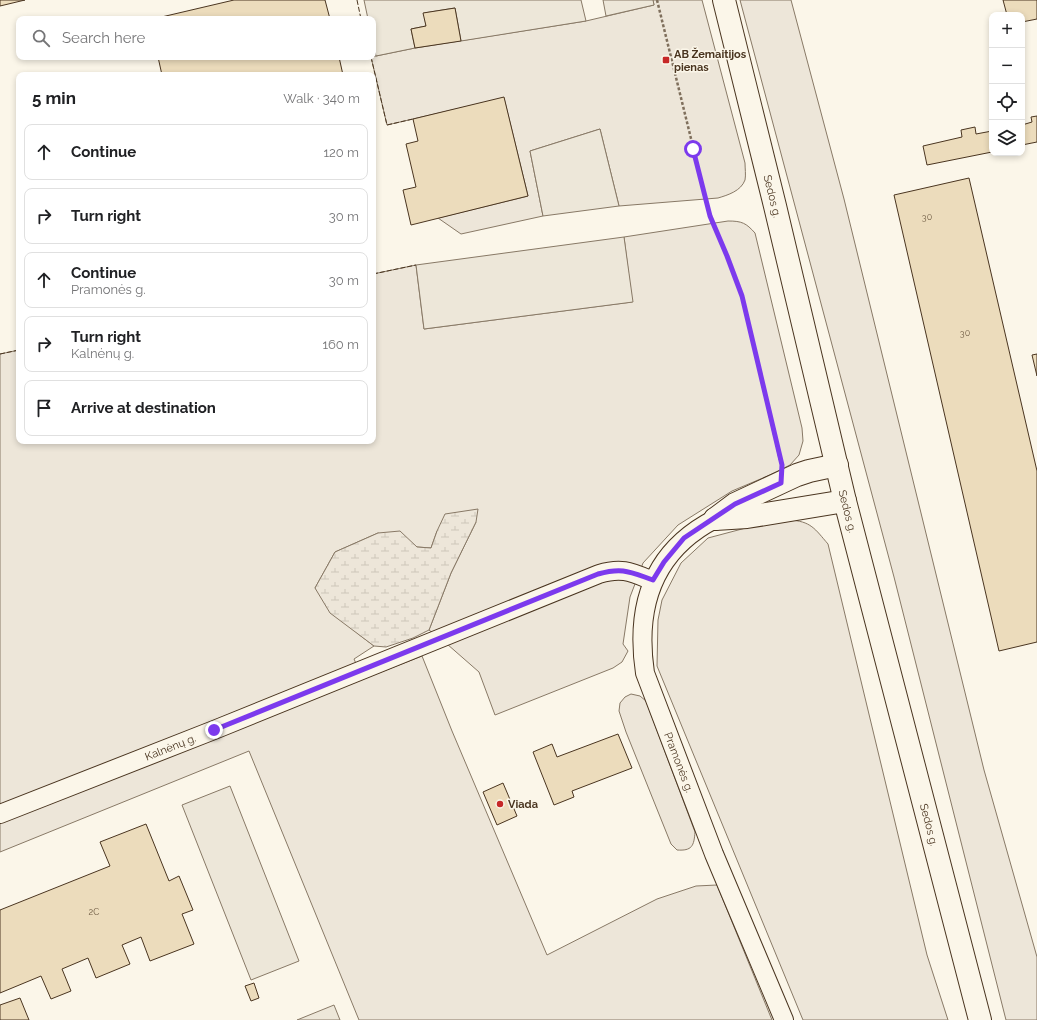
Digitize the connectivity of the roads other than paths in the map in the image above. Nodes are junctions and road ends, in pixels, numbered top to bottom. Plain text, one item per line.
1 (724, 0) edge
2 (837, 465) junction
3 (845, 500) junction
4 (715, 519) junction
5 (653, 580) junction
6 (0, 814) edge
7 (784, 1020) edge
8 (980, 1020) edge

1 - 2 main road, Sedos g.
2 - 3 main road, Sedos g.
2 - 4 main road
3 - 4 main road
3 - 8 main road, Sedos g.
4 - 5 street, Pramonės g.
5 - 6 street, Kalnėnų g.
5 - 7 street, Pramonės g.

